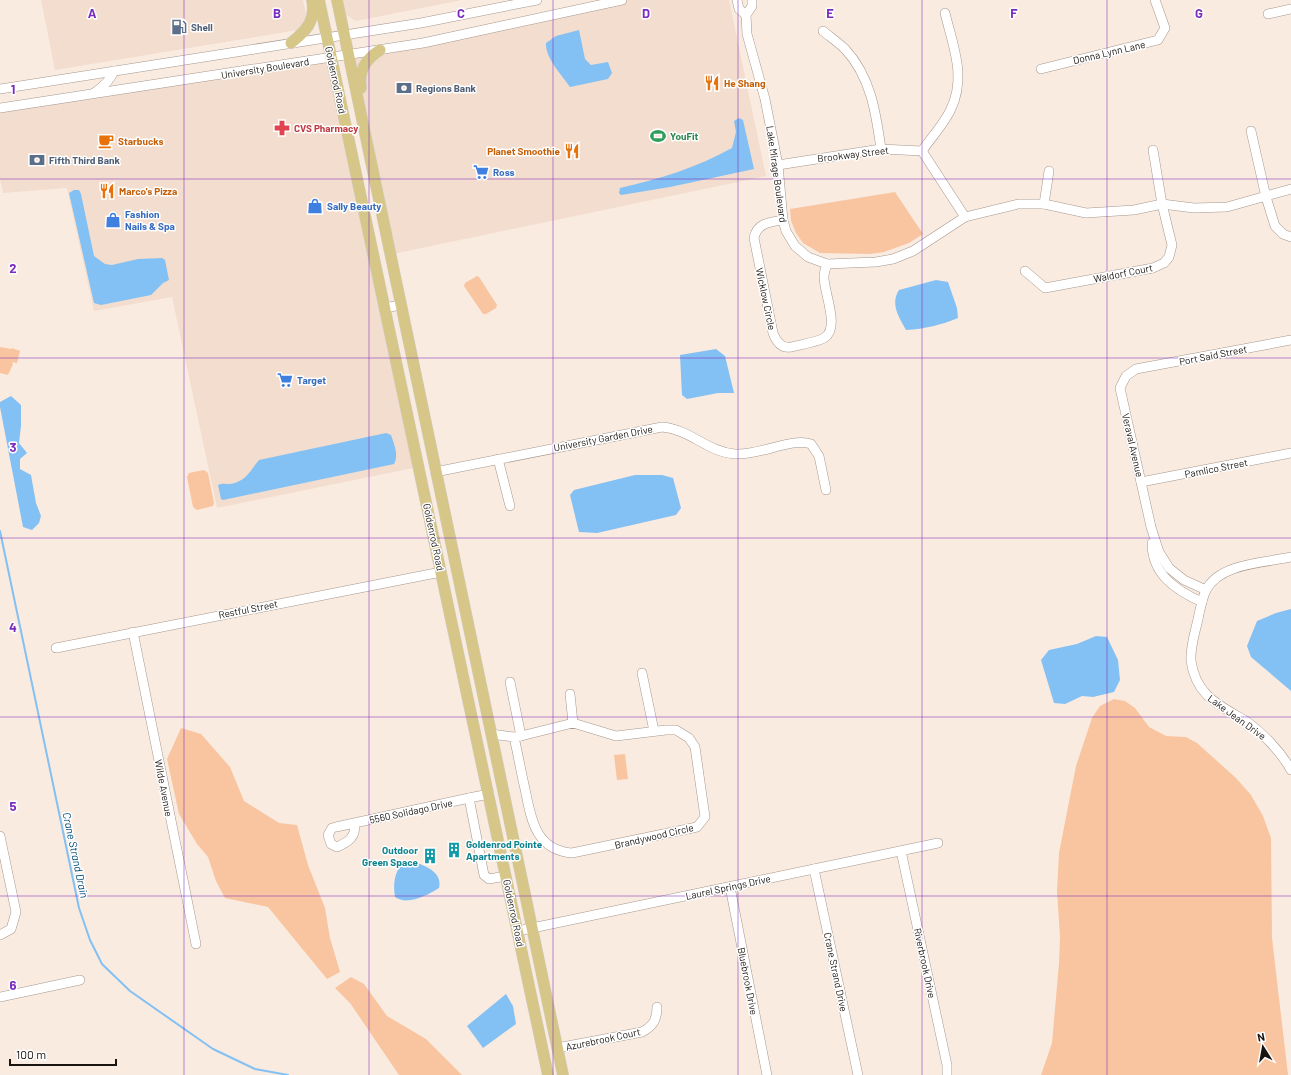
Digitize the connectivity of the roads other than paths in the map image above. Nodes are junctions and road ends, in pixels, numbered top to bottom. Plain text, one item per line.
1 (312, 0) edge
2 (319, 0) edge
3 (337, 0) edge
4 (537, 0) edge
5 (622, 0) edge
6 (737, 0) edge
7 (752, 0) edge
8 (1155, 0) edge
9 (1291, 9) edge
10 (945, 13) dead end
11 (1268, 14) dead end
12 (746, 15) junction
13 (823, 31) dead end
14 (344, 35) junction
15 (327, 38) junction
16 (291, 43) junction
17 (380, 50) junction
18 (348, 54) junction
19 (332, 57) junction
20 (1041, 68) dead end
21 (114, 71) junction
22 (0, 90) edge
23 (91, 95) junction
24 (0, 108) edge
25 (1251, 131) dead end
26 (366, 142) junction
27 (881, 149) junction
28 (1153, 150) dead end
29 (922, 151) junction
30 (778, 165) junction
31 (1049, 171) dead end
32 (1291, 189) edge
33 (1266, 196) junction
34 (1044, 204) junction
35 (1162, 204) junction
36 (965, 217) junction
37 (783, 220) junction
38 (1291, 237) edge
39 (827, 264) junction
40 (1025, 271) dead end
41 (400, 305) junction
42 (385, 308) junction
43 (1291, 340) edge
44 (1136, 370) joint
45 (401, 384) junction
46 (1291, 453) edge
47 (498, 459) junction
48 (435, 472) junction
49 (1141, 482) junction
50 (826, 490) dead end
51 (510, 506) dead end
52 (1151, 527) junction
53 (1291, 557) edge
54 (441, 572) junction
55 (1206, 590) junction
56 (1202, 602) junction
57 (133, 632) junction
58 (56, 648) dead end
59 (458, 651) junction
60 (475, 658) junction
61 (642, 673) dead end
62 (510, 682) dead end
63 (570, 694) dead end
64 (573, 723) junction
65 (654, 731) junction
66 (491, 734) junction
67 (518, 737) junction
68 (1291, 770) edge
69 (489, 794) junction
70 (469, 798) junction
71 (354, 824) dead end
72 (0, 836) edge
73 (938, 843) dead end
74 (901, 851) junction
75 (814, 869) junction
76 (506, 876) junction
77 (730, 887) junction
78 (532, 928) junction
79 (518, 931) junction
80 (1, 935) edge
81 (196, 944) dead end
82 (523, 955) junction
83 (80, 980) dead end
84 (0, 997) edge
85 (657, 1008) dead end
86 (558, 1048) junction
87 (543, 1049) junction
88 (548, 1075) edge
89 (556, 1075) edge
90 (563, 1075) edge
91 (767, 1075) edge
92 (858, 1075) edge
93 (947, 1075) edge

1 - 16 main road
2 - 15 main road, Goldenrod Road
3 - 14 main road, Goldenrod Road
4 - 14 street, University Boulevard
5 - 17 street, University Boulevard
6 - 12 street, Lake Mirage Boulevard
7 - 12 street, Lake Mirage Boulevard
8 - 20 street, Donna Lynn Lane
9 - 11 street
10 - 29 street
12 - 30 street, Lake Mirage Boulevard
13 - 27 street
14 - 15 street, University Boulevard
14 - 18 main road, Goldenrod Road
15 - 16 street, University Boulevard
15 - 19 main road, Goldenrod Road
16 - 21 street, University Boulevard
17 - 18 street, University Boulevard
17 - 26 main road
18 - 19 street, University Boulevard
18 - 26 main road, Goldenrod Road
19 - 23 street, University Boulevard
19 - 42 main road, Goldenrod Road
21 - 22 street, University Boulevard
21 - 23 street
23 - 24 street, University Boulevard
25 - 33 street
26 - 41 main road, Goldenrod Road
27 - 29 street, Brookway Street
27 - 30 street, Brookway Street
28 - 35 street
29 - 36 street
30 - 37 street, Lake Mirage Boulevard
31 - 34 street
32 - 33 street, Lake Mirage Boulevard
33 - 35 street, Lake Mirage Boulevard
33 - 38 street
34 - 35 street, Lake Mirage Boulevard
34 - 36 street, Lake Mirage Boulevard
35 - 40 street, Waldorf Court
36 - 39 street, Lake Mirage Boulevard
37 - 39 street, Lake Mirage Boulevard
37 - 39 street, Wicklow Circle
41 - 42 street
41 - 48 main road, Goldenrod Road
42 - 45 main road, Goldenrod Road
43 - 44 street, Port Said Street
44 - 49 street, Veraval Avenue
45 - 48 main road
45 - 54 main road, Goldenrod Road
46 - 49 street, Pamlico Street
47 - 48 street, University Garden Drive
47 - 50 street, University Garden Drive
47 - 51 street
48 - 60 main road, Goldenrod Road
49 - 52 street, Veraval Avenue
52 - 55 street, Veraval Avenue
52 - 56 street, Veraval Avenue
53 - 55 street
54 - 57 street, Restful Street
54 - 59 main road, Goldenrod Road
54 - 60 main road
55 - 56 street, Lake Jean Drive
56 - 68 street, Lake Jean Drive
57 - 58 street, Restful Street
57 - 81 street, Wilde Avenue
59 - 66 main road
59 - 69 main road, Goldenrod Road
60 - 66 main road, Goldenrod Road
61 - 65 street
62 - 67 street, Brandywood Circle
63 - 64 street
64 - 65 street, Brandywood Circle
64 - 67 street
65 - 67 street, Brandywood Circle
66 - 67 street
66 - 78 main road, Goldenrod Road
69 - 70 street, 5560 Solidago Drive
69 - 76 main road, Goldenrod Road
70 - 71 street, 5560 Solidago Drive
70 - 76 street
72 - 80 street
73 - 74 street, Laurel Springs Drive
74 - 75 street, Laurel Springs Drive
74 - 93 street, Riverbrook Drive
75 - 77 street, Laurel Springs Drive
75 - 92 street, Crane Strand Drive
76 - 79 main road, Goldenrod Road
77 - 78 street, Laurel Springs Drive
77 - 91 street, Bluebrook Drive
78 - 79 street, Laurel Springs Drive
78 - 86 main road, Goldenrod Road
79 - 82 main road, Goldenrod Road
82 - 86 main road
82 - 87 main road, Goldenrod Road
83 - 84 street
85 - 86 street, Azurebrook Court
86 - 90 main road, Goldenrod Road
87 - 88 main road, Goldenrod Road
87 - 89 main road

